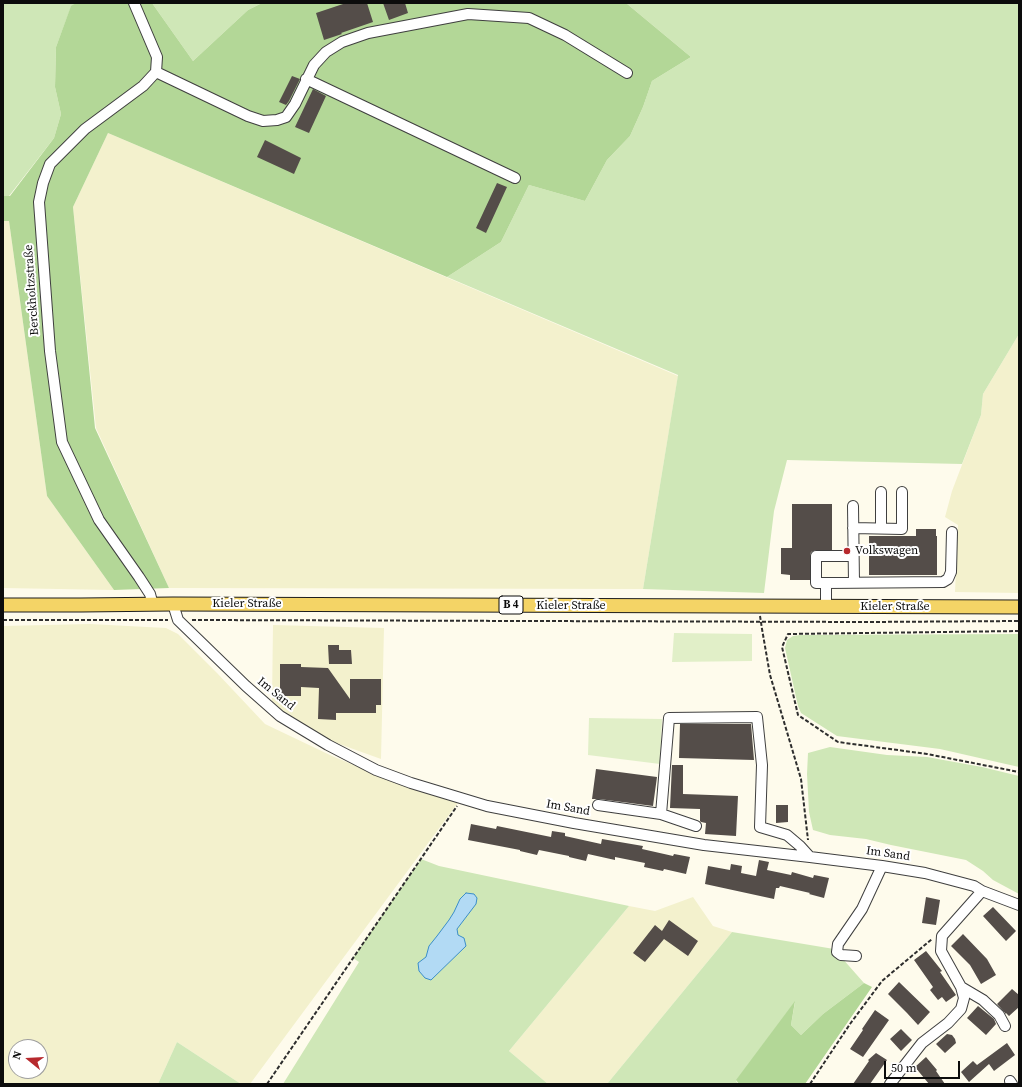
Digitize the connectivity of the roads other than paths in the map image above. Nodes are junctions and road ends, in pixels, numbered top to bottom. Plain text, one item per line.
1 (134, 3) edge
2 (156, 72) junction
3 (627, 73) dead end
4 (306, 79) junction
5 (515, 178) dead end
6 (882, 492) dead end
7 (902, 492) dead end
8 (853, 506) dead end
9 (853, 528) junction
10 (881, 528) junction
11 (952, 532) dead end
12 (853, 556) junction
13 (826, 583) junction
14 (854, 583) junction
15 (153, 604) junction
16 (173, 604) junction
17 (3, 605) edge
18 (826, 606) junction
19 (1019, 607) edge
20 (598, 805) dead end
21 (661, 814) junction
22 (696, 826) dead end
23 (810, 857) junction
24 (882, 866) junction
25 (982, 891) junction
26 (1019, 905) edge
27 (856, 956) dead end
28 (961, 987) junction
29 (1005, 1026) dead end
30 (890, 1084) edge

1 - 2 street
2 - 4 street
2 - 15 street, Berckholtzstraße
3 - 4 street
4 - 5 street
6 - 10 street
7 - 10 street
8 - 9 street
9 - 10 street
9 - 12 street
11 - 14 street
12 - 13 street
12 - 14 street
13 - 14 street
13 - 18 street
15 - 16 main road, Kieler Straße / B 4
15 - 17 main road, Kieler Straße / B 4
16 - 18 main road, Kieler Straße / B 4
16 - 23 street, Im Sand
18 - 19 main road, Kieler Straße / B 4
20 - 21 street
21 - 22 street
21 - 23 street
23 - 24 street, Im Sand
24 - 25 street, Im Sand
24 - 27 street
25 - 26 street, Im Sand
25 - 28 street
28 - 29 street
28 - 30 street

